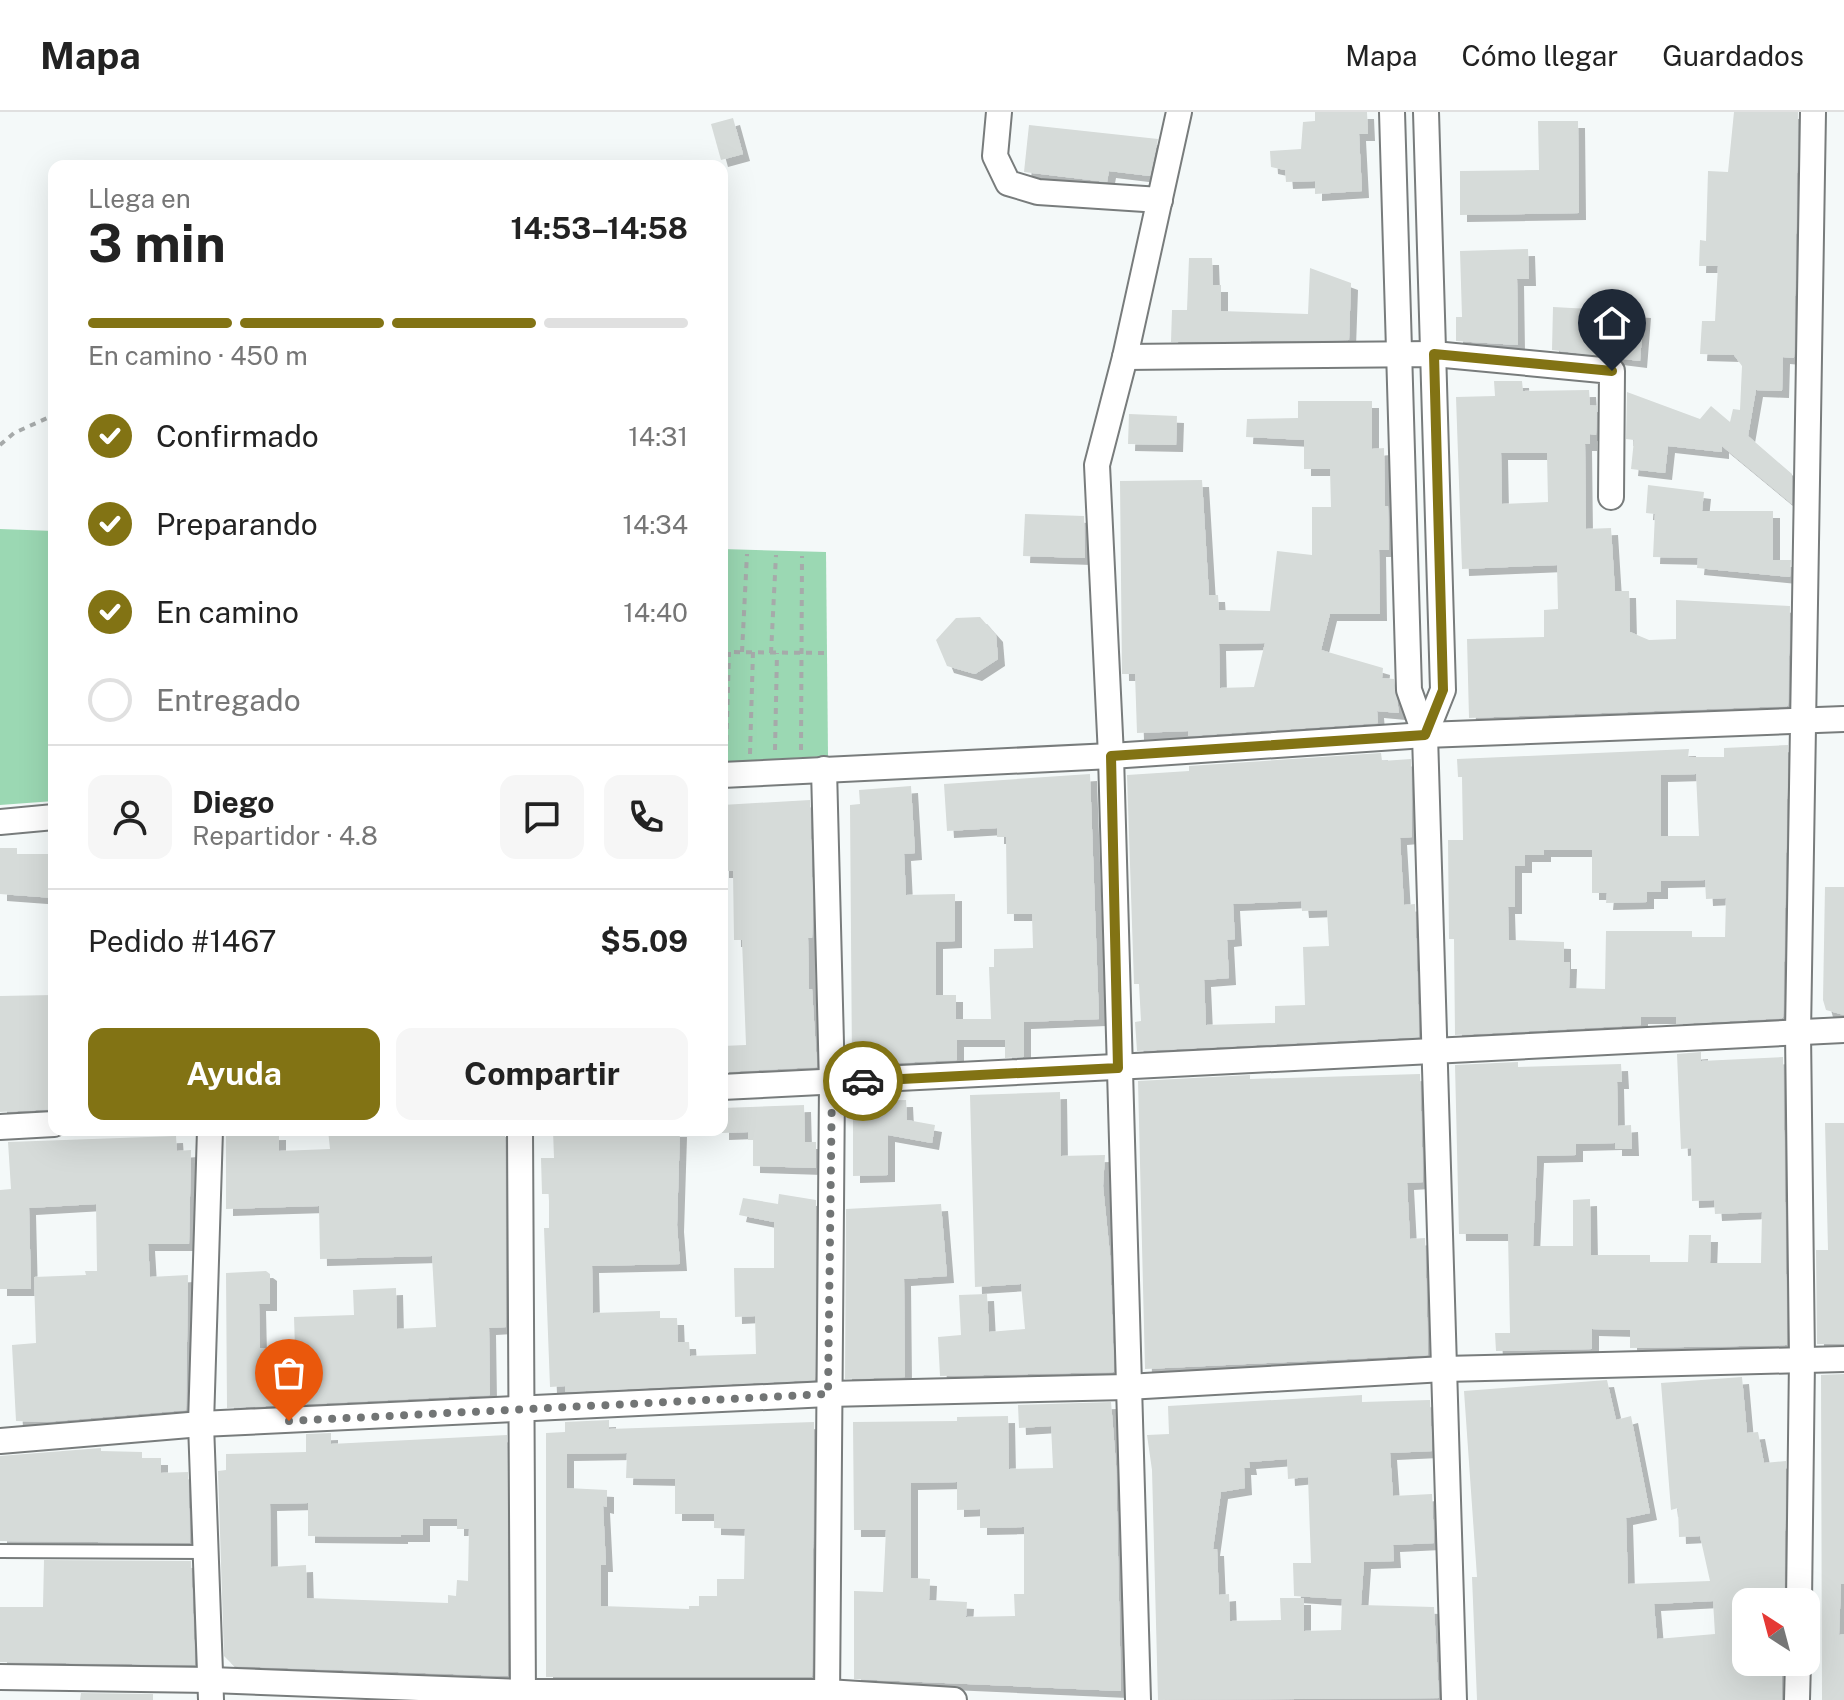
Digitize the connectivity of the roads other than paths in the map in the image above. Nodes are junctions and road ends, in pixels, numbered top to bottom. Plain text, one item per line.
1 (999, 112) edge
2 (1179, 112) edge
3 (1392, 112) edge
4 (1426, 112) edge
5 (1813, 112) edge
6 (1160, 200) junction
7 (1434, 354) junction
8 (1400, 356) junction
9 (1125, 357) junction
10 (1611, 497) dead end
11 (1844, 719) edge
12 (1805, 722) junction
13 (1425, 735) junction
14 (1111, 756) junction
15 (728, 766) edge
16 (824, 769) junction
17 (48, 809) edge
18 (0, 822) edge
19 (1844, 1030) edge
20 (1798, 1033) junction
21 (1437, 1051) junction
22 (1118, 1068) junction
23 (832, 1083) junction
24 (728, 1087) edge
25 (48, 1124) edge
26 (0, 1127) edge
27 (210, 1136) edge
28 (520, 1136) edge
29 (1802, 1359) junction
30 (1844, 1359) edge
31 (1444, 1369) junction
32 (1127, 1387) junction
33 (828, 1394) junction
34 (523, 1411) junction
35 (201, 1424) junction
36 (0, 1441) edge
37 (0, 1551) edge
38 (206, 1552) junction
39 (1799, 1588) edge
40 (1798, 1676) edge
41 (0, 1677) edge
42 (211, 1690) edge
43 (523, 1696) edge
44 (827, 1696) edge
45 (954, 1700) edge
46 (1138, 1700) edge
47 (1454, 1700) edge
48 (1797, 1700) edge

1 - 6 street
2 - 6 street
3 - 8 street
4 - 7 street
5 - 12 street
6 - 9 street
7 - 8 street
7 - 10 street
7 - 13 street
8 - 9 street
8 - 13 street
9 - 14 street
11 - 12 street
12 - 13 street
12 - 20 street
13 - 14 street
13 - 21 street
14 - 16 street
14 - 22 street
15 - 16 street
16 - 23 street
17 - 18 street
19 - 20 street
20 - 21 street
20 - 29 street
21 - 22 street
21 - 31 street
22 - 23 street
22 - 32 street
23 - 24 street
23 - 33 street
25 - 26 street
27 - 35 street
28 - 34 street
29 - 30 street
29 - 31 street
29 - 39 street
31 - 32 street
31 - 47 street
32 - 33 street
32 - 46 street
33 - 34 street
33 - 44 street
34 - 35 street
34 - 43 street
35 - 36 street
35 - 38 street
37 - 38 lane
38 - 42 street
40 - 48 street
41 - 42 street
42 - 43 street
43 - 44 street
44 - 45 street

